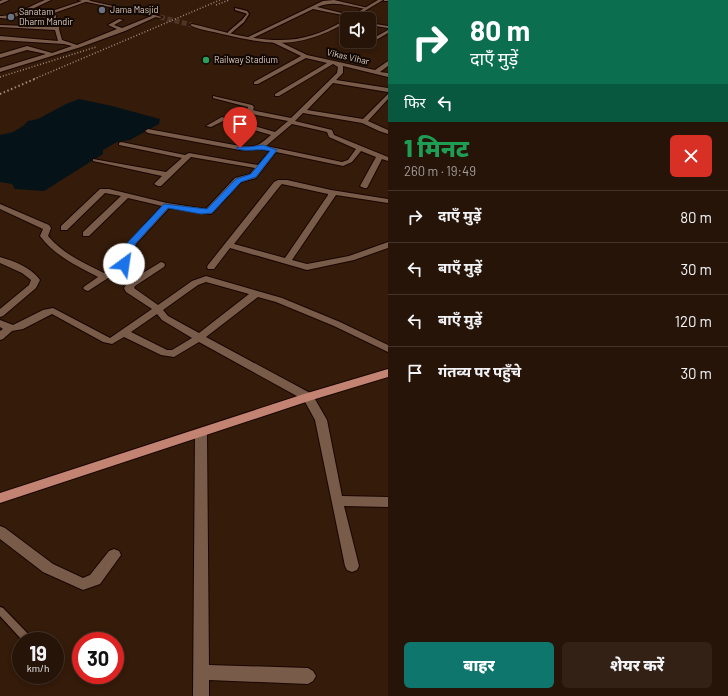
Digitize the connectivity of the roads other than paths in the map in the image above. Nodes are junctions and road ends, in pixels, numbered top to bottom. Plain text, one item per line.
1 (8, 0) edge
2 (50, 0) edge
3 (80, 0) edge
4 (381, 0) edge
5 (87, 1) edge
6 (0, 3) edge
7 (314, 8) junction
8 (366, 8) junction
9 (236, 9) dead end
10 (359, 12) edge
11 (340, 13) edge
12 (0, 17) edge
13 (121, 20) dead end
14 (340, 23) edge
15 (192, 25) tunnel mouth
16 (376, 25) edge
17 (0, 26) edge
18 (13, 26) junction
19 (388, 27) edge
20 (57, 29) junction
21 (123, 30) junction
22 (388, 31) edge
23 (229, 33) junction
24 (0, 34) edge
25 (0, 38) edge
26 (249, 38) junction
27 (376, 38) edge
28 (274, 41) junction
29 (62, 43) junction
30 (77, 47) junction
31 (6, 48) dead end
32 (24, 49) junction
33 (53, 54) junction
34 (0, 56) edge
35 (305, 56) junction
36 (335, 63) junction
37 (388, 63) edge
38 (0, 70) edge
39 (376, 72) junction
40 (388, 75) edge
41 (333, 81) junction
42 (256, 84) dead end
43 (388, 90) edge
44 (277, 95) dead end
45 (388, 96) edge
46 (215, 97) dead end
47 (302, 111) junction
48 (292, 121) junction
49 (364, 121) junction
50 (209, 126) dead end
51 (148, 130) dead end
52 (388, 132) edge
53 (276, 134) junction
54 (121, 144) dead end
55 (263, 147) junction
56 (360, 148) junction
57 (274, 150) junction
58 (380, 156) junction
59 (186, 157) junction
60 (388, 159) edge
61 (95, 160) dead end
62 (260, 167) junction
63 (168, 175) junction
64 (158, 184) dead end
65 (364, 186) dead end
66 (331, 192) junction
67 (126, 195) junction
68 (388, 201) edge
69 (167, 205) junction
70 (0, 206) edge
71 (64, 228) dead end
72 (86, 234) dead end
73 (229, 245) junction
74 (388, 245) edge
75 (0, 260) edge
76 (288, 261) junction
77 (161, 265) dead end
78 (211, 267) dead end
79 (105, 277) junction
80 (88, 288) dead end
81 (257, 293) junction
82 (158, 309) junction
83 (0, 314) edge
84 (0, 323) edge
85 (10, 327) junction
86 (124, 333) junction
87 (0, 337) edge
88 (200, 337) junction
89 (388, 349) edge
90 (388, 373) edge
91 (308, 397) junction
92 (201, 433) junction
93 (0, 498) edge
94 (337, 501) junction
95 (388, 502) edge
96 (0, 532) edge
97 (114, 555) dead end
98 (352, 566) dead end
99 (0, 611) edge
100 (20, 632) edge
101 (201, 672) junction
102 (308, 676) dead end
103 (202, 696) edge

1 - 6 street
2 - 12 street
3 - 5 street
4 - 8 street
5 - 20 street
5 - 21 street
7 - 8 street
7 - 11 street
7 - 26 street
8 - 10 street
9 - 23 lane
13 - 21 street
14 - 28 street
15 - 23 street
16 - 19 street
17 - 18 street
18 - 20 street
18 - 24 street
20 - 29 street
21 - 30 street
22 - 27 street
23 - 26 street
25 - 29 street
26 - 28 street
28 - 35 street, Vikas Vihar
29 - 30 street
30 - 33 street
31 - 32 street
32 - 33 street
32 - 34 street
33 - 38 street
35 - 36 street, Vikas Vihar
35 - 42 street
36 - 39 street, Vikas Vihar
36 - 41 street
36 - 44 street
37 - 39 street
39 - 40 street, Vikas Vihar
41 - 43 street
41 - 47 street
45 - 49 street
46 - 48 street
47 - 48 street
47 - 49 street
48 - 53 street
48 - 56 street
49 - 52 street
50 - 53 street
51 - 55 street
53 - 55 street
54 - 59 street
55 - 57 street
56 - 57 street
56 - 58 street
57 - 62 street
58 - 60 street
58 - 65 street
59 - 62 street
59 - 63 street
61 - 63 street
62 - 69 street
63 - 64 street
66 - 68 street
66 - 73 street
66 - 76 street
67 - 69 street
67 - 71 street
67 - 72 street
69 - 79 street
70 - 79 street
73 - 76 street
73 - 78 street
74 - 76 street
75 - 83 street
77 - 82 street
79 - 80 street
81 - 82 street
81 - 88 street
81 - 89 street
82 - 86 street
82 - 88 street
84 - 85 street
85 - 86 street
85 - 87 street
86 - 88 street
88 - 91 street
90 - 91 main road
91 - 92 main road
91 - 94 street
92 - 93 main road
92 - 101 street
94 - 95 street
94 - 98 street
96 - 97 street
99 - 100 lane
101 - 102 street
101 - 103 street

